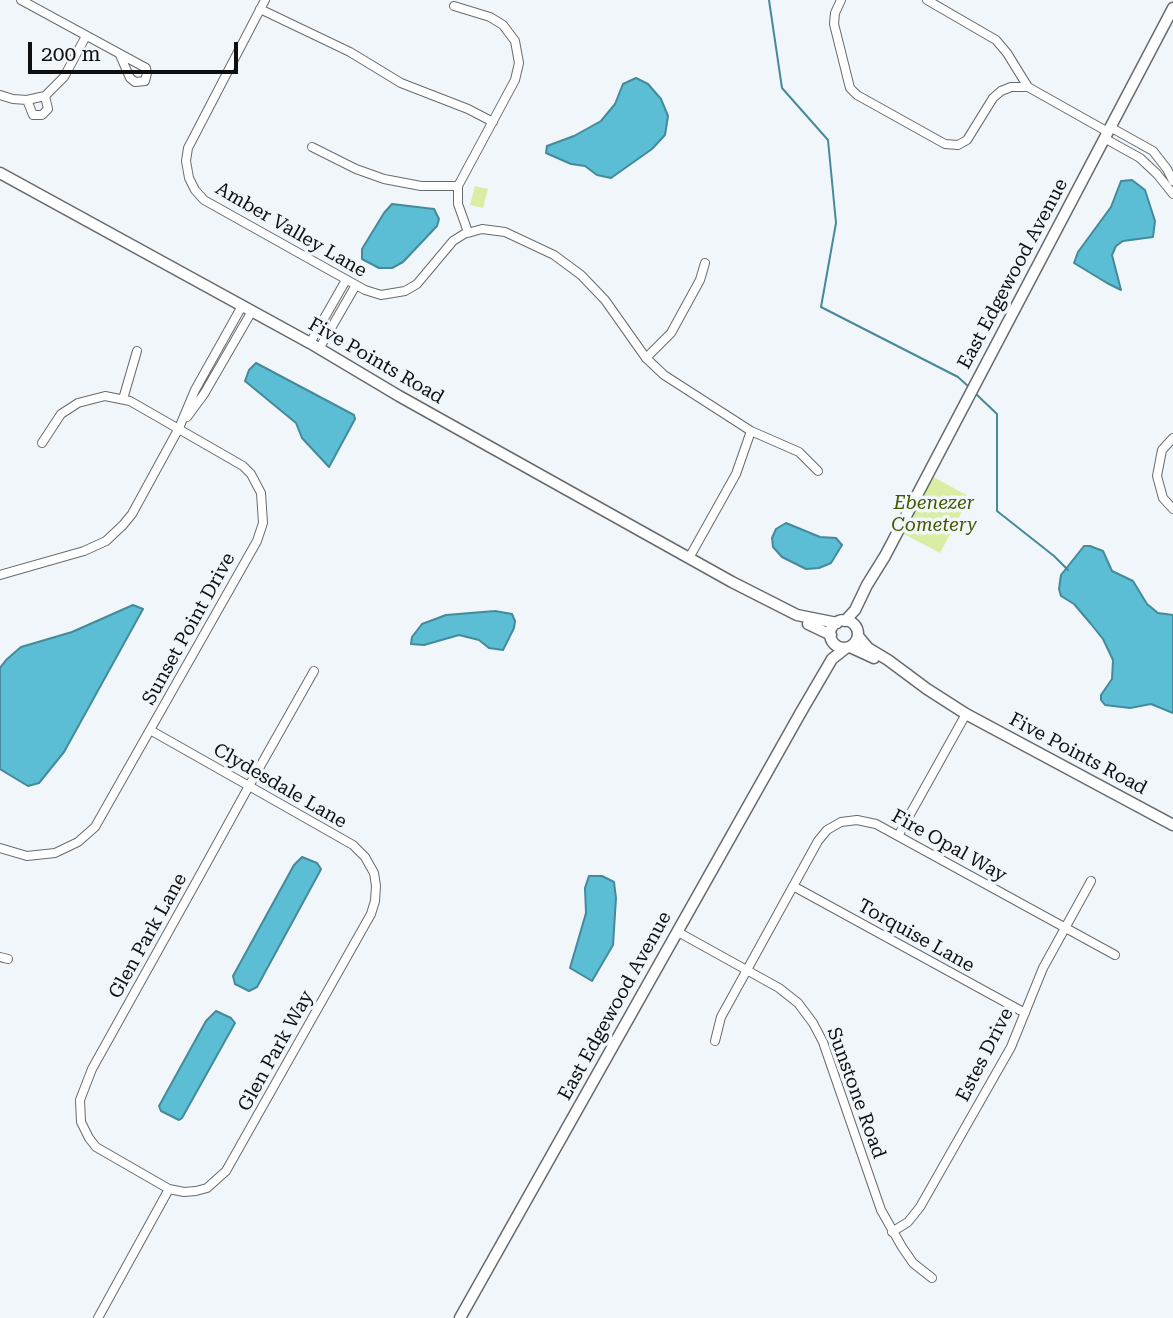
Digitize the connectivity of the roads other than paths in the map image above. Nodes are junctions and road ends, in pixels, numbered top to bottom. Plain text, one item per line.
1 (21, 0) edge
2 (265, 0) edge
3 (841, 0) edge
4 (927, 0) edge
5 (454, 6) dead end
6 (1173, 8) edge
7 (260, 9) junction
8 (86, 36) junction
9 (120, 55) dead end
10 (1028, 87) junction
11 (0, 95) edge
12 (45, 96) junction
13 (27, 100) junction
14 (492, 121) junction
15 (1107, 132) junction
16 (312, 147) dead end
17 (0, 173) edge
18 (1173, 181) edge
19 (458, 186) junction
20 (1173, 194) edge
21 (468, 232) junction
22 (705, 263) dead end
23 (346, 280) junction
24 (355, 285) junction
25 (247, 309) junction
26 (315, 346) junction
27 (137, 351) dead end
28 (646, 358) junction
29 (124, 399) junction
30 (179, 428) junction
31 (751, 431) junction
32 (1173, 438) edge
33 (42, 443) dead end
34 (818, 471) dead end
35 (1173, 509) edge
36 (885, 556) junction
37 (689, 558) junction
38 (0, 575) edge
39 (732, 582) junction
40 (841, 622) junction
41 (857, 632) junction
42 (831, 637) junction
43 (848, 648) junction
44 (314, 671) dead end
45 (801, 712) junction
46 (966, 714) junction
47 (150, 730) junction
48 (249, 786) junction
49 (1173, 825) edge
50 (898, 836) junction
51 (0, 848) edge
52 (1091, 881) dead end
53 (376, 886) joint
54 (793, 886) junction
55 (1066, 929) junction
56 (678, 932) junction
57 (1115, 955) dead end
58 (746, 970) junction
59 (1025, 1013) junction
60 (715, 1041) dead end
61 (169, 1189) junction
62 (892, 1231) junction
63 (932, 1278) dead end
64 (97, 1318) edge
65 (460, 1318) edge

1 - 8 street
2 - 7 street
3 - 10 street
4 - 10 street
5 - 14 street
6 - 15 main road, East Edgewood Avenue
7 - 14 street
7 - 23 street, Amber Valley Lane
8 - 9 street
8 - 12 street
10 - 15 street
11 - 13 street
12 - 13 street
12 - 13 street
14 - 19 street
15 - 18 street
15 - 20 street
15 - 36 main road, East Edgewood Avenue
16 - 19 street
17 - 25 main road, Five Points Road
19 - 21 street
21 - 24 street, Amber Valley Lane
21 - 28 street
22 - 28 street
23 - 24 street, Amber Valley Lane
23 - 26 street
24 - 26 street
25 - 26 main road, Five Points Road
25 - 30 street
26 - 37 main road, Five Points Road
27 - 29 street
28 - 31 street
29 - 30 street, Sunset Point Drive
29 - 33 street
30 - 38 street
30 - 47 street, Sunset Point Drive
31 - 34 street
31 - 37 street
32 - 35 street
36 - 40 main road, East Edgewood Avenue
36 - 41 main road, East Edgewood Avenue
37 - 39 main road, Five Points Road
39 - 40 main road
39 - 42 main road
40 - 41 main road
40 - 42 main road, East Edgewood Avenue
41 - 43 main road, East Edgewood Avenue
41 - 46 main road
42 - 43 main road
42 - 45 main road, East Edgewood Avenue
43 - 45 main road, East Edgewood Avenue
43 - 46 main road
44 - 48 street, Glen Park Lane
45 - 56 main road, East Edgewood Avenue
46 - 49 main road, Five Points Road
46 - 50 street
47 - 48 street, Clydesdale Lane
47 - 51 street, Sunset Point Drive
48 - 53 street, Clydesdale Lane
48 - 61 street, Glen Park Lane
50 - 54 street, Fire Opal Way
50 - 55 street, Fire Opal Way
52 - 55 street, Estes Drive
53 - 61 street, Glen Park Way
54 - 58 street, Fire Opal Way
54 - 59 street, Torquise Lane
55 - 57 street, Fire Opal Way
55 - 59 street, Estes Drive
56 - 58 street, Sunstone Road
56 - 65 main road, East Edgewood Avenue
58 - 60 street, Fire Opal Way
58 - 62 street, Sunstone Road
59 - 62 street, Estes Drive
61 - 64 street
62 - 63 street, Sunstone Road

